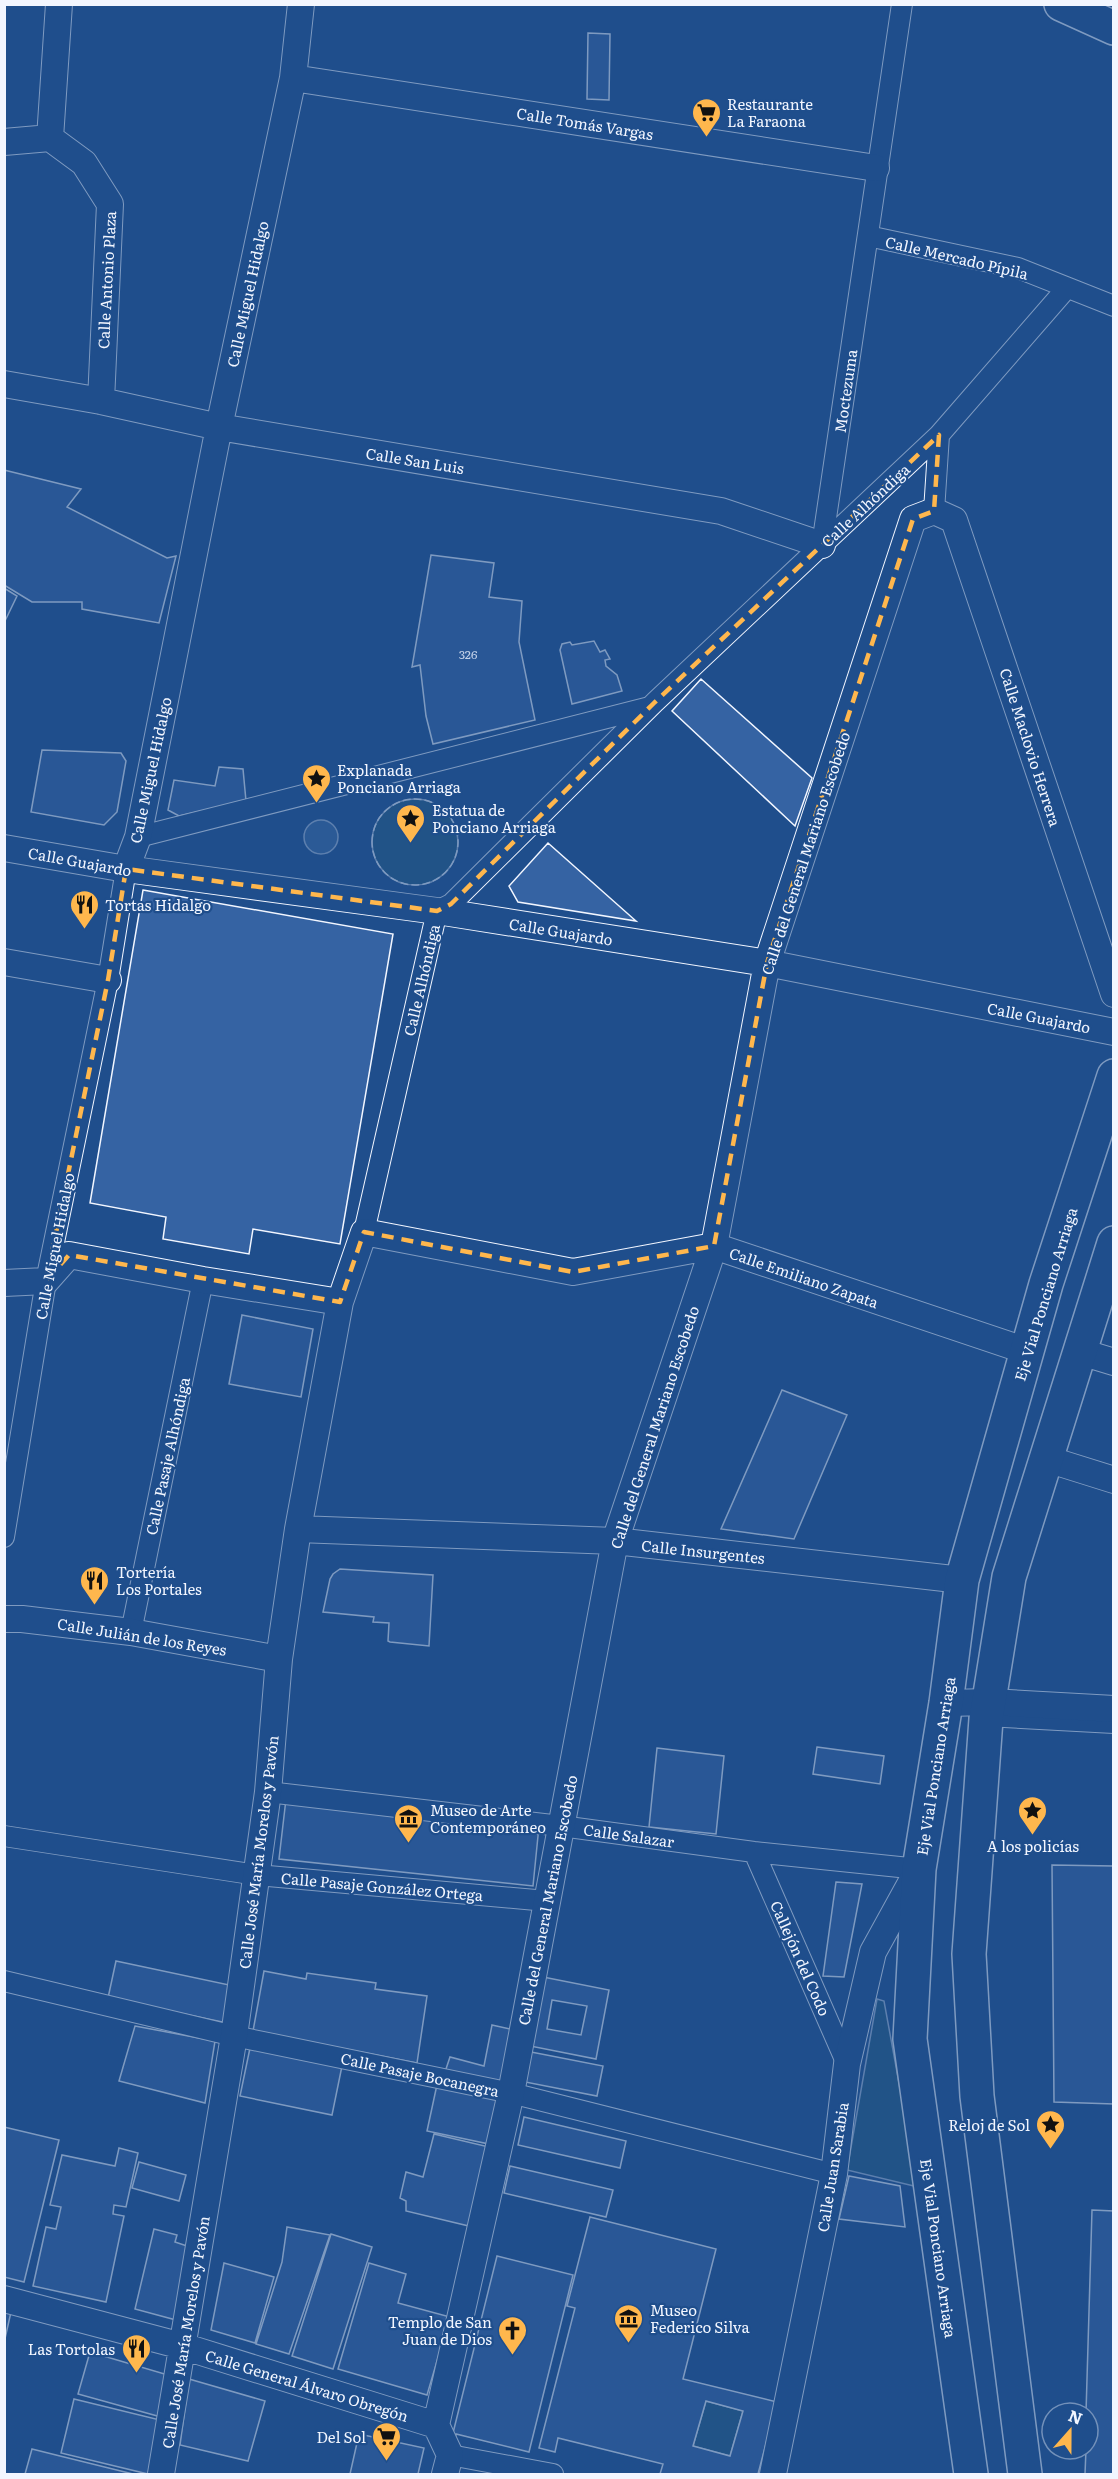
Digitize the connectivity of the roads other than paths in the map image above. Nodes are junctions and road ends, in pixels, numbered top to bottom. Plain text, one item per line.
1 (59, 4) edge
2 (301, 4) edge
3 (902, 4) edge
4 (1061, 4) edge
5 (1113, 28) edge
6 (293, 78) junction
7 (50, 138) junction
8 (4, 142) edge
9 (876, 168) junction
10 (868, 236) junction
11 (1066, 289) junction
12 (1113, 306) edge
13 (4, 384) edge
14 (100, 401) junction
15 (219, 427) junction
16 (939, 435) junction
17 (934, 511) junction
18 (822, 545) junction
19 (650, 707) junction
20 (138, 837) junction
21 (4, 848) edge
22 (126, 869) junction
23 (436, 911) junction
24 (4, 962) edge
25 (767, 963) junction
26 (108, 980) junction
27 (1113, 994) edge
28 (1113, 1032) edge
29 (1113, 1076) edge
30 (364, 1232) junction
31 (1113, 1244) edge
32 (714, 1246) junction
33 (203, 1280) junction
34 (46, 1281) junction
35 (4, 1283) edge
36 (340, 1302) junction
37 (1027, 1351) junction
38 (1081, 1353) junction
39 (1113, 1362) edge
40 (1047, 1459) junction
41 (1113, 1480) edge
42 (298, 1529) junction
43 (4, 1537) edge
44 (615, 1541) junction
45 (962, 1580) junction
46 (4, 1619) edge
47 (131, 1632) junction
48 (279, 1659) junction
49 (946, 1703) junction
50 (1113, 1709) edge
51 (988, 1711) junction
52 (1113, 1726) edge
53 (268, 1792) junction
54 (561, 1826) junction
55 (4, 1836) edge
56 (754, 1852) junction
57 (919, 1869) junction
58 (257, 1875) junction
59 (547, 1901) junction
60 (4, 1981) edge
61 (234, 2036) junction
62 (847, 2064) junction
63 (511, 2093) junction
64 (834, 2174) junction
65 (4, 2299) edge
66 (182, 2346) junction
67 (436, 2425) junction
68 (447, 2464) edge
69 (161, 2475) edge
70 (553, 2475) edge
71 (773, 2475) edge
72 (971, 2475) edge
73 (1025, 2475) edge

1 - 7 street
2 - 6 street, Calle Miguel Hidalgo
3 - 9 street
4 - 5 main road
6 - 9 street, Calle Tomás Vargas
6 - 15 street, Calle Miguel Hidalgo
7 - 8 street
7 - 14 street, Calle Antonio Plaza
9 - 10 street
10 - 11 street, Calle Mercado Pípila
10 - 18 street, Moctezuma
11 - 12 street, Calle Mercado Pípila
11 - 16 street, Calle Alhóndiga
13 - 14 street, Calle San Luis
14 - 15 street, Calle San Luis
15 - 18 street, Calle San Luis
15 - 20 street, Calle Miguel Hidalgo
16 - 17 street
16 - 18 street, Calle Alhóndiga
17 - 25 street, Calle del General Mariano Escobedo
17 - 27 street, Calle Maclovio Herrera
18 - 19 street, Calle Alhóndiga
19 - 20 street, Calle Alhóndiga
19 - 23 street, Calle Alhóndiga
20 - 22 street, Calle Miguel Hidalgo
21 - 22 street, Calle Guajardo
22 - 23 street, Calle Guajardo
22 - 26 street, Calle Miguel Hidalgo
23 - 25 street, Calle Guajardo
23 - 30 street, Calle Alhóndiga
24 - 26 street
25 - 28 street, Calle Guajardo
25 - 32 street, Calle del General Mariano Escobedo
26 - 34 street, Calle Miguel Hidalgo
29 - 37 main road, Eje Vial Ponciano Arriaga
30 - 32 street, Calle Emiliano Zapata
30 - 36 street, Calle José María Morelos y Pavón
31 - 38 main road
32 - 37 street, Calle Emiliano Zapata
32 - 44 street, Calle del General Mariano Escobedo
33 - 34 street
33 - 36 street
33 - 47 street, Calle Pasaje Alhóndiga
34 - 35 street
34 - 43 street, Calle Miguel Hidalgo
36 - 42 street, Calle José María Morelos y Pavón
37 - 45 main road, Eje Vial Ponciano Arriaga
38 - 39 street
38 - 40 main road
40 - 41 street
40 - 51 main road
42 - 44 street, Calle Insurgentes
42 - 48 street, Calle José María Morelos y Pavón
44 - 45 street, Calle Insurgentes
44 - 54 street, Calle del General Mariano Escobedo
45 - 49 main road, Eje Vial Ponciano Arriaga
46 - 47 street, Calle Julián de los Reyes
47 - 48 street, Calle Julián de los Reyes
48 - 53 street, Calle José María Morelos y Pavón
49 - 51 street
49 - 57 main road, Eje Vial Ponciano Arriaga
50 - 51 street
51 - 52 lane
51 - 73 main road
53 - 54 street, Calle Salazar
53 - 58 street, Calle José María Morelos y Pavón
54 - 56 street, Calle Salazar
54 - 59 street, Calle del General Mariano Escobedo
55 - 58 street, Calle Pasaje González Ortega
56 - 57 street, Calle Salazar
56 - 62 street, Callejón del Codo
57 - 62 street, Calle Juan Sarabia
57 - 72 main road, Eje Vial Ponciano Arriaga
58 - 59 street, Calle Pasaje González Ortega
58 - 61 street, Calle José María Morelos y Pavón
59 - 63 street, Calle del General Mariano Escobedo
60 - 61 street, Calle Pasaje Bocanegra
61 - 63 street, Calle Pasaje Bocanegra
61 - 66 street, Calle José María Morelos y Pavón
62 - 64 street, Calle Juan Sarabia
63 - 64 street, Calle Pasaje Bocanegra
63 - 67 street, Calle del General Mariano Escobedo
64 - 71 street, Calle Juan Sarabia
65 - 66 street, Calle General Álvaro Obregón
66 - 67 street, Calle General Álvaro Obregón
66 - 69 street, Calle José María Morelos y Pavón
67 - 68 street
68 - 70 street

